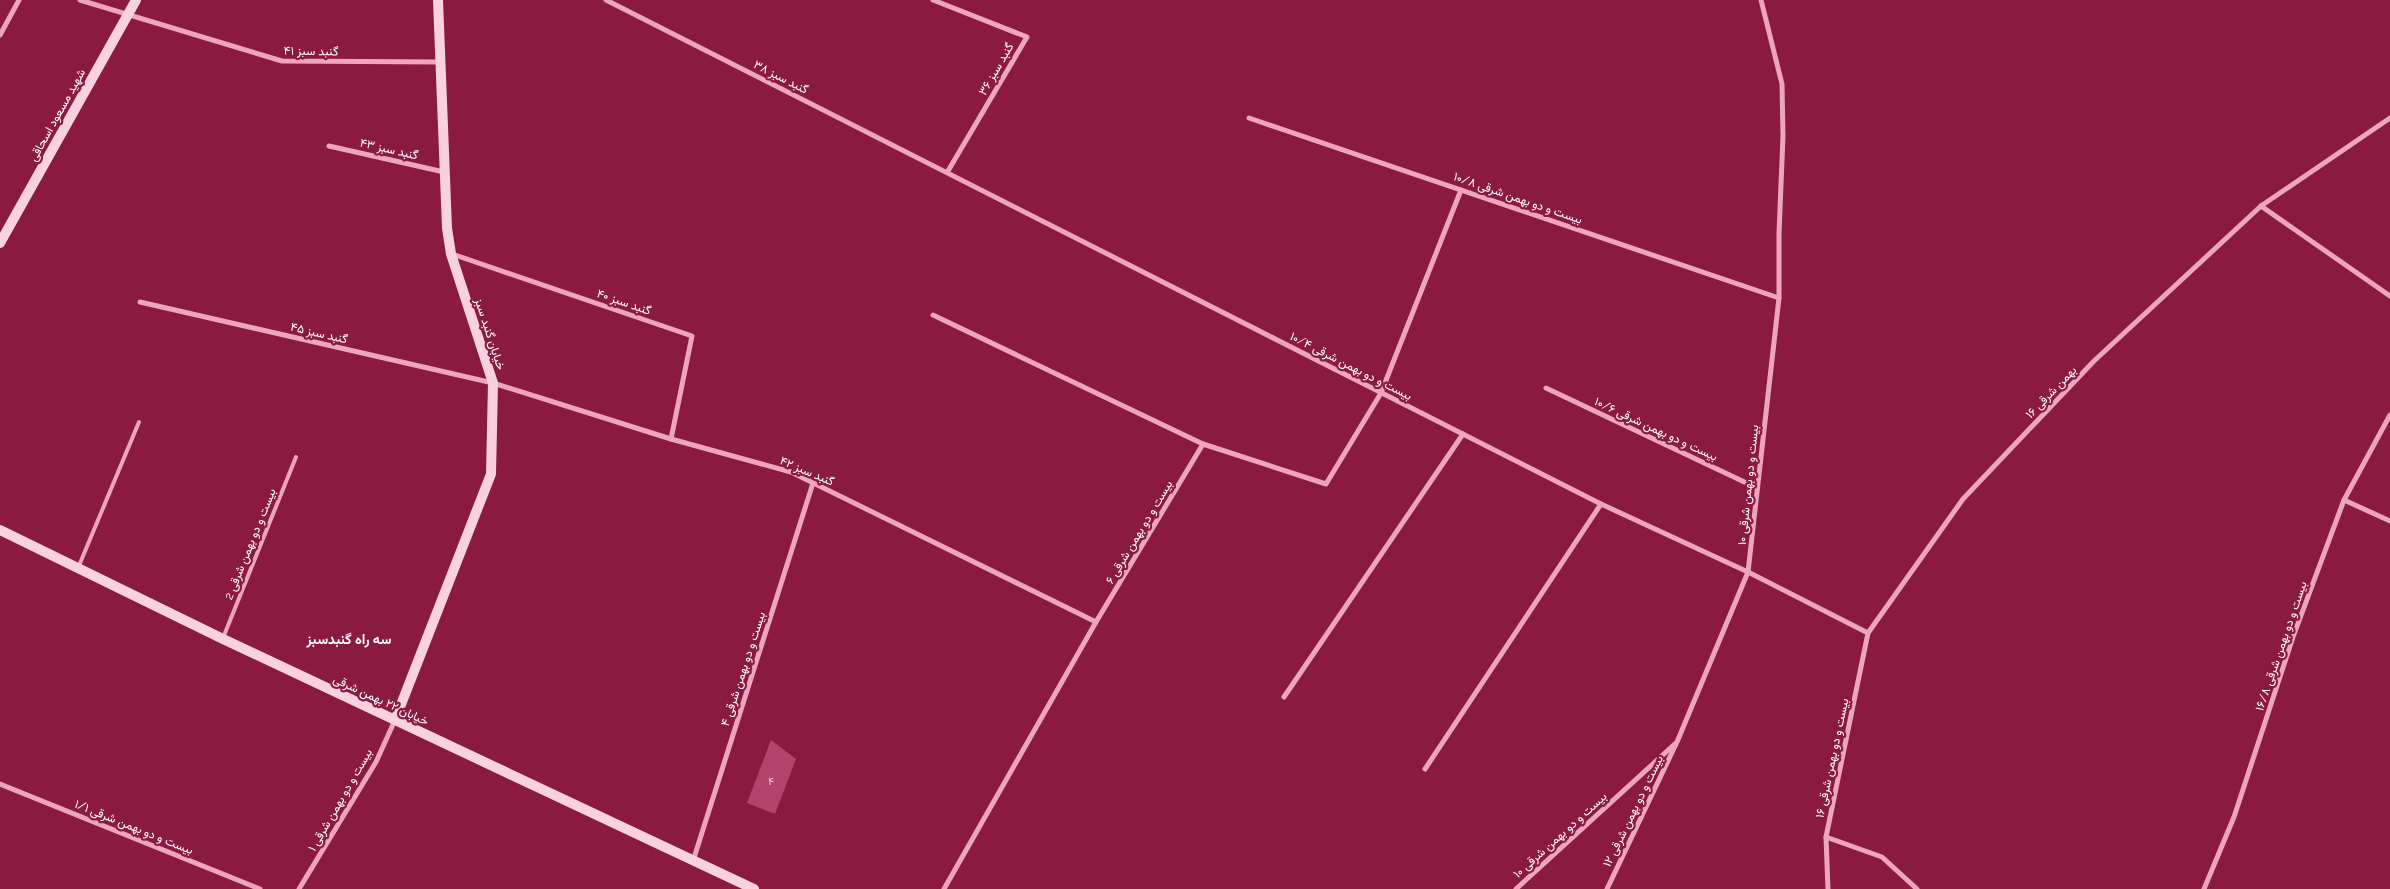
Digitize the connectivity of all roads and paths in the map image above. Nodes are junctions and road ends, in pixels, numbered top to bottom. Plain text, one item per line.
1 (19, 0) edge
2 (80, 0) edge
3 (136, 0) edge
4 (438, 0) edge
5 (606, 0) edge
6 (933, 0) edge
7 (1760, 0) edge
8 (128, 14) junction
9 (0, 35) edge
10 (440, 62) junction
11 (1250, 118) dead end
12 (2390, 118) edge
13 (329, 146) dead end
14 (948, 171) junction
15 (445, 172) junction
16 (1461, 190) junction
17 (2261, 206) junction
18 (0, 243) edge
19 (452, 254) junction
20 (2390, 296) edge
21 (1779, 298) junction
22 (140, 302) dead end
23 (933, 315) dead end
24 (493, 383) junction
25 (1546, 388) dead end
26 (1381, 393) junction
27 (2390, 415) edge
28 (139, 422) dead end
29 (1463, 434) junction
30 (671, 439) junction
31 (1203, 444) junction
32 (296, 457) dead end
33 (813, 482) junction
34 (1757, 488) junction
35 (2344, 500) junction
36 (1601, 504) junction
37 (2390, 521) edge
38 (0, 530) edge
39 (78, 569) junction
40 (1748, 572) junction
41 (1096, 622) junction
42 (1868, 633) junction
43 (223, 639) junction
44 (1284, 697) dead end
45 (395, 720) junction
46 (1677, 742) junction
47 (1425, 770) dead end
48 (0, 784) edge
49 (1826, 837) junction
50 (693, 861) junction
51 (260, 889) edge
52 (299, 889) edge
53 (754, 889) edge
54 (944, 889) edge
55 (1516, 889) edge
56 (1607, 889) edge
57 (1828, 889) edge
58 (1918, 889) edge
59 (2204, 889) edge

1 - 9 street
2 - 8 street, گنبد سبز ۴۱
3 - 8 main road, شهید مسعود اسحاقی
4 - 10 main road, خیابان گنبد سبز
5 - 14 street, گنبد سبز ۳۸
6 - 14 street, گنبد سبز ۳۶
7 - 21 street, بیست و دو بهمن شرقی ۱۰
8 - 10 street, گنبد سبز ۴۱
8 - 18 main road, شهید مسعود اسحاقی
10 - 15 main road, خیابان گنبد سبز
11 - 16 street, بیست و دو بهمن شرقی ۱۰/۸
12 - 17 street, بهمن شرقی ۱۶
13 - 15 street, گنبد سبز ۴۳
14 - 26 street, بیست و دو بهمن شرقی ۱۰/۴
15 - 19 main road, خیابان گنبد سبز
16 - 21 street, بیست و دو بهمن شرقی ۱۰/۸
16 - 26 street
17 - 20 street
17 - 42 street, بهمن شرقی ۱۶
19 - 24 main road, خیابان گنبد سبز
19 - 30 street, گنبد سبز ۴۰
21 - 34 street, بیست و دو بهمن شرقی ۱۰
22 - 24 street, گنبد سبز ۴۵
23 - 31 street
24 - 30 street, گنبد سبز ۴۲
24 - 45 main road, خیابان گنبد سبز
25 - 34 street, بیست و دو بهمن شرقی ۱۰/۶
26 - 29 street, بیست و دو بهمن شرقی ۱۰/۴
26 - 31 street
27 - 35 street, بیست و دو بهمن شرقی ۱۶/۸
28 - 39 lane
29 - 36 street, بیست و دو بهمن شرقی ۱۰/۴
29 - 44 street
30 - 33 street, گنبد سبز ۴۲
31 - 41 street, بیست و دو بهمن شرقی ۶
32 - 43 lane, بیست و دو بهمن شرقی 2
33 - 41 street, گنبد سبز ۴۲
33 - 50 street, بیست و دو بهمن شرقی ۴
34 - 40 street, بیست و دو بهمن شرقی ۱۰
35 - 37 street
35 - 59 street, بیست و دو بهمن شرقی ۱۶/۸
36 - 40 street, بیست و دو بهمن شرقی ۱۰/۴
36 - 47 street
38 - 39 main road, خیابان ۲۲ بهمن شرقی
39 - 43 main road, خیابان ۲۲ بهمن شرقی
40 - 42 street
40 - 46 street, بیست و دو بهمن شرقی ۱۰
41 - 54 street, بیست و دو بهمن شرقی ۶
42 - 49 street, بیست و دو بهمن شرقی ۱۶
43 - 45 main road, خیابان ۲۲ بهمن شرقی
45 - 50 main road, خیابان ۲۲ بهمن شرقی
45 - 52 street, بیست و دو بهمن شرقی ۱
46 - 55 street, بیست و دو بهمن شرقی ۱۰
46 - 56 street, بیست و دو بهمن شرقی ۱۲
48 - 51 street, بیست و دو بهمن شرقی ۱/۱
49 - 57 street, بیست و دو بهمن شرقی ۱۶
49 - 58 street
50 - 53 main road, خیابان ۲۲ بهمن شرقی

